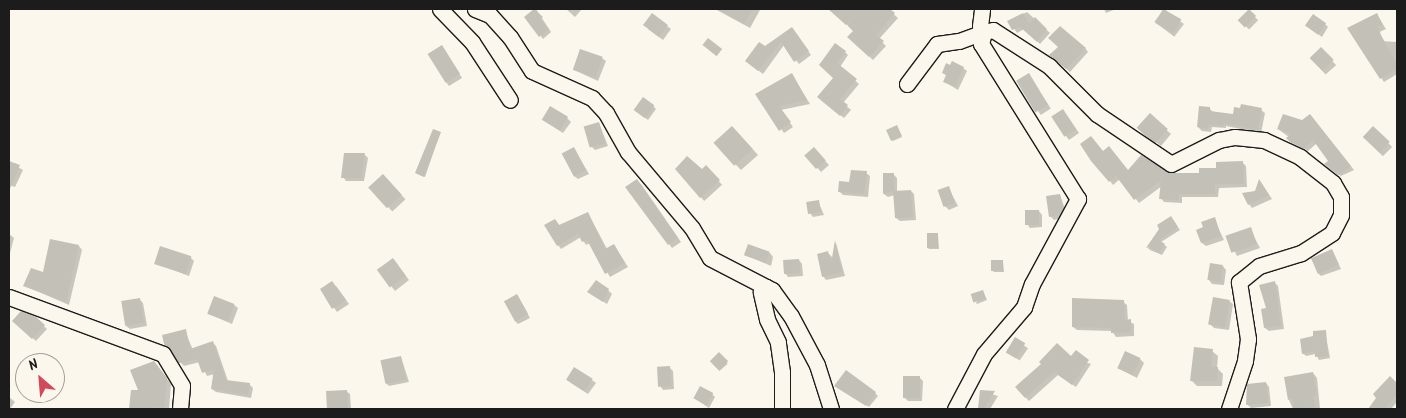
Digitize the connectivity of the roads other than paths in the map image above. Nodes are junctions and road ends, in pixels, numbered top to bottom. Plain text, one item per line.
1 (440, 9) edge
2 (475, 9) edge
3 (982, 9) edge
4 (984, 32) junction
5 (907, 84) dead end
6 (510, 100) dead end
7 (766, 287) junction
8 (9, 297) edge
9 (180, 409) edge
10 (782, 409) edge
11 (831, 409) edge
12 (955, 409) edge
13 (1229, 409) edge

1 - 6 street
2 - 7 street
3 - 4 street
4 - 5 street
4 - 12 street
4 - 13 street
7 - 10 street
7 - 11 street
8 - 9 street

